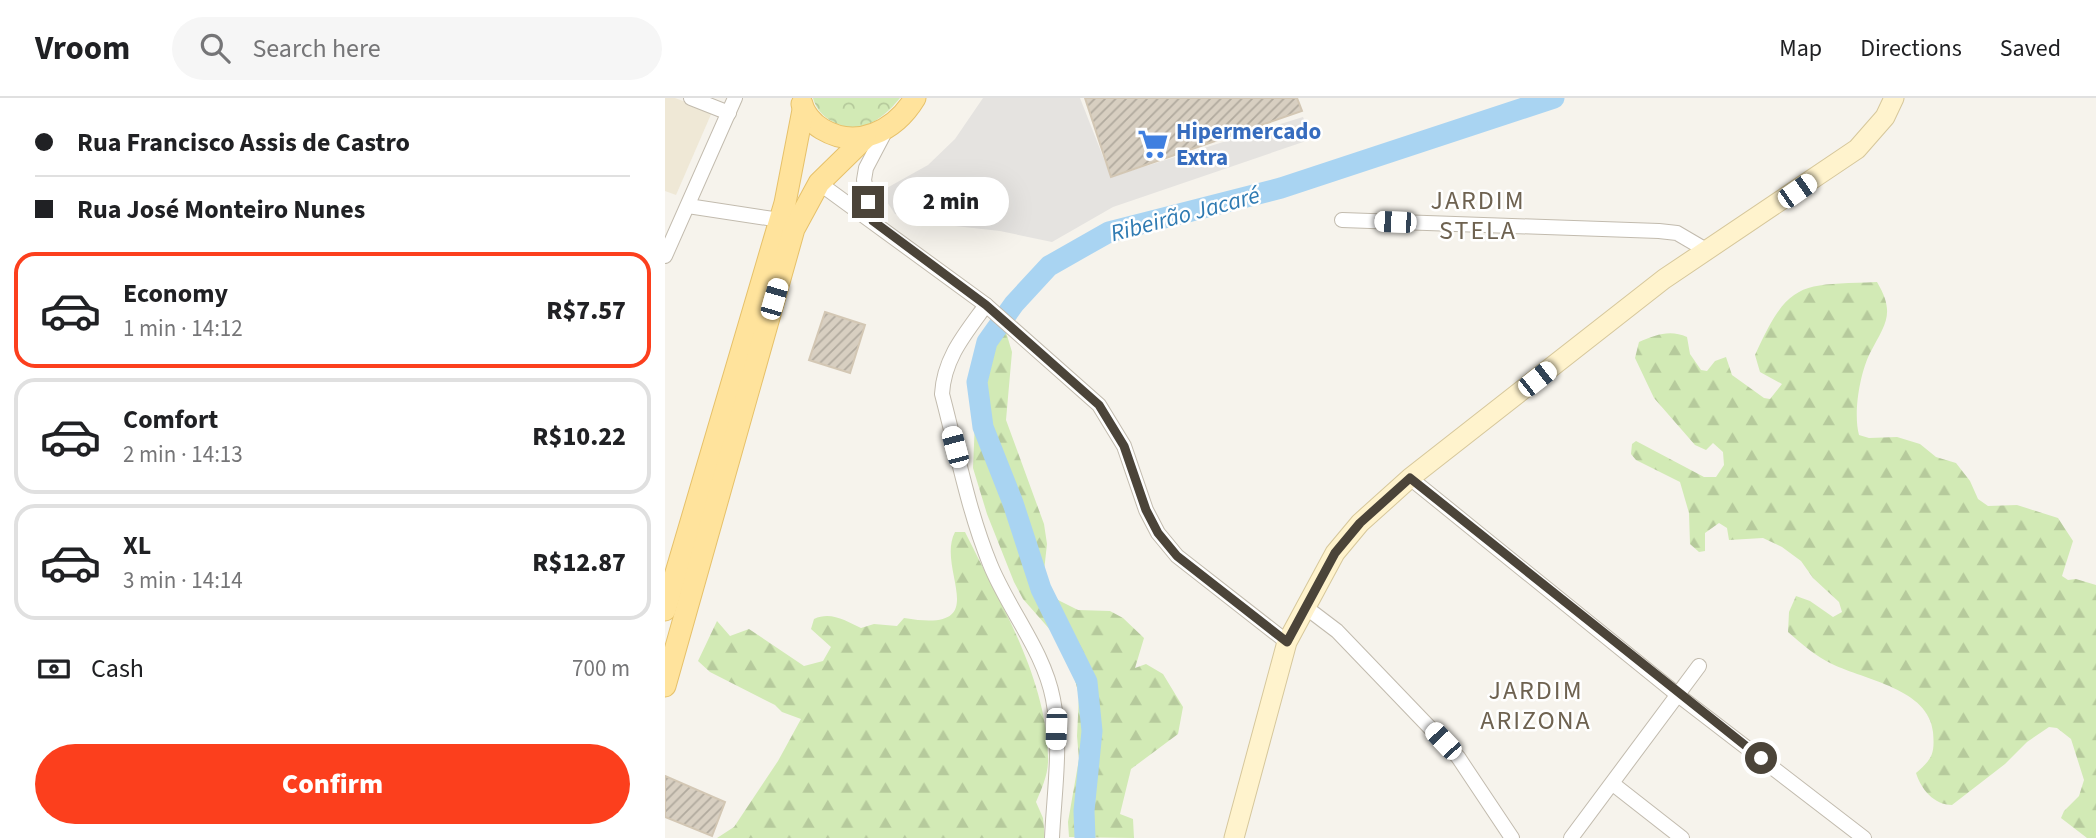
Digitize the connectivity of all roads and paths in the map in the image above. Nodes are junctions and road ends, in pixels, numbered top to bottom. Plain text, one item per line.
1 (691, 98) edge
2 (735, 98) edge
3 (915, 98) edge
4 (1894, 98) edge
5 (802, 104) edge
6 (729, 113) junction
7 (888, 127) junction
8 (865, 138) junction
9 (819, 183) junction
10 (688, 206) junction
11 (780, 220) junction
12 (1342, 220) dead end
13 (873, 221) junction
14 (1706, 250) junction
15 (665, 256) edge
16 (986, 305) junction
17 (1410, 478) junction
18 (673, 553) edge
19 (1304, 606) junction
20 (665, 610) edge
21 (1287, 642) junction
22 (1699, 666) dead end
23 (665, 686) edge
24 (1678, 695) junction
25 (1613, 784) junction
26 (1052, 838) edge
27 (1234, 838) edge
28 (1512, 838) edge
29 (1571, 838) edge
30 (1682, 838) edge
31 (1864, 838) edge

1 - 6 street
2 - 6 street
3 - 7 main road
4 - 14 main road
5 - 8 main road
5 - 11 main road
6 - 10 street
7 - 8 main road
7 - 13 street
8 - 9 main road
9 - 13 street
9 - 23 main road
10 - 11 street
10 - 15 street
11 - 18 main road
12 - 14 street
13 - 16 street
14 - 17 main road
16 - 21 street
16 - 26 street
17 - 19 main road
17 - 24 street
18 - 20 main road
19 - 21 main road
19 - 28 street
21 - 27 main road
22 - 24 street
24 - 25 street
24 - 31 street
25 - 29 street
25 - 30 street

